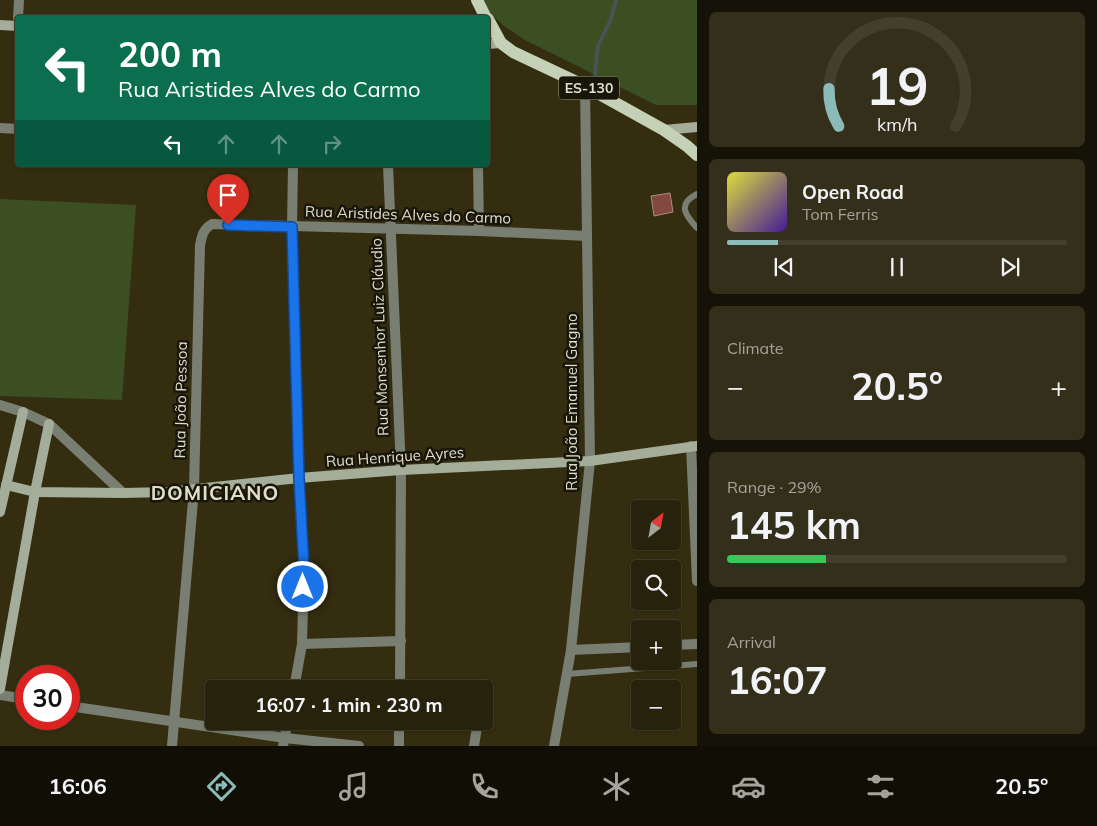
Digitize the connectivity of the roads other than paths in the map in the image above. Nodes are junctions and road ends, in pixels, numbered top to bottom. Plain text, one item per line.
1 (19, 0) edge
2 (476, 0) edge
3 (18, 15) edge
4 (485, 15) edge
5 (15, 22) edge
6 (490, 23) edge
7 (0, 25) edge
8 (501, 43) junction
9 (490, 44) edge
10 (585, 86) junction
11 (697, 127) edge
12 (0, 128) edge
13 (15, 129) edge
14 (664, 130) junction
15 (697, 155) edge
16 (293, 167) edge
17 (388, 167) edge
18 (478, 167) edge
19 (697, 194) edge
20 (292, 227) junction
21 (697, 228) edge
22 (391, 229) junction
23 (479, 231) junction
24 (203, 233) joint
25 (587, 236) junction
26 (0, 405) edge
27 (23, 412) junction
28 (49, 424) junction
29 (694, 446) edge
30 (590, 461) junction
31 (401, 470) junction
32 (299, 478) junction
33 (6, 485) junction
34 (194, 489) junction
35 (36, 492) junction
36 (122, 493) junction
37 (0, 512) edge
38 (696, 543) edge
39 (697, 581) edge
40 (401, 641) junction
41 (302, 644) junction
42 (697, 644) edge
43 (681, 645) edge
44 (631, 647) edge
45 (571, 650) junction
46 (697, 664) edge
47 (567, 674) junction
48 (296, 680) edge
49 (400, 680) edge
50 (0, 689) edge
51 (0, 695) edge
52 (15, 697) edge
53 (80, 708) edge
54 (174, 722) junction
55 (399, 730) edge
56 (477, 730) edge
57 (284, 742) edge
58 (172, 746) edge
59 (359, 746) edge
60 (399, 746) edge
61 (474, 746) edge
62 (554, 746) edge

1 - 3 street
2 - 4 main road, ES-130
5 - 7 street
6 - 8 main road, ES-130
8 - 9 street
8 - 10 main road, ES-130
10 - 14 main road, ES-130
10 - 25 street, Rua João Emanuel Gagno
11 - 14 street
12 - 13 street
14 - 15 main road, ES-130
16 - 20 street
17 - 22 street, Rua Monsenhor Luiz Cláudio
18 - 23 street
19 - 21 lane
20 - 22 street, Rua Aristides Alves do Carmo
20 - 24 street, Rua Aristides Alves do Carmo
20 - 32 street
22 - 23 street, Rua Aristides Alves do Carmo
22 - 31 street, Rua Monsenhor Luiz Cláudio
23 - 25 street, Rua Aristides Alves do Carmo
24 - 34 street, Rua João Pessoa
25 - 30 street, Rua João Emanuel Gagno
26 - 27 street
27 - 28 street
27 - 33 street
28 - 35 street
28 - 36 street
29 - 30 street, Rua Henrique Ayres
29 - 38 street
30 - 31 street, Rua Henrique Ayres
30 - 45 street, Rua João Emanuel Gagno
31 - 32 street, Rua Henrique Ayres
31 - 40 street, Rua Monsenhor Luiz Cláudio
32 - 34 street, Rua Henrique Ayres
32 - 41 street
33 - 35 street, Rua Henrique Ayres
33 - 37 street
34 - 36 street, Rua Henrique Ayres
34 - 54 street, Rua João Pessoa
35 - 36 street, Rua Henrique Ayres
35 - 50 street
38 - 39 street
40 - 41 street
40 - 49 street, Rua Monsenhor Luiz Cláudio
41 - 48 street
42 - 43 street
44 - 45 street
45 - 47 street, Rua João Emanuel Gagno
46 - 47 lane
47 - 62 street, Rua João Emanuel Gagno
51 - 52 street
53 - 54 street
54 - 57 street
54 - 58 street, Rua João Pessoa
55 - 60 street
56 - 61 street
57 - 59 street

